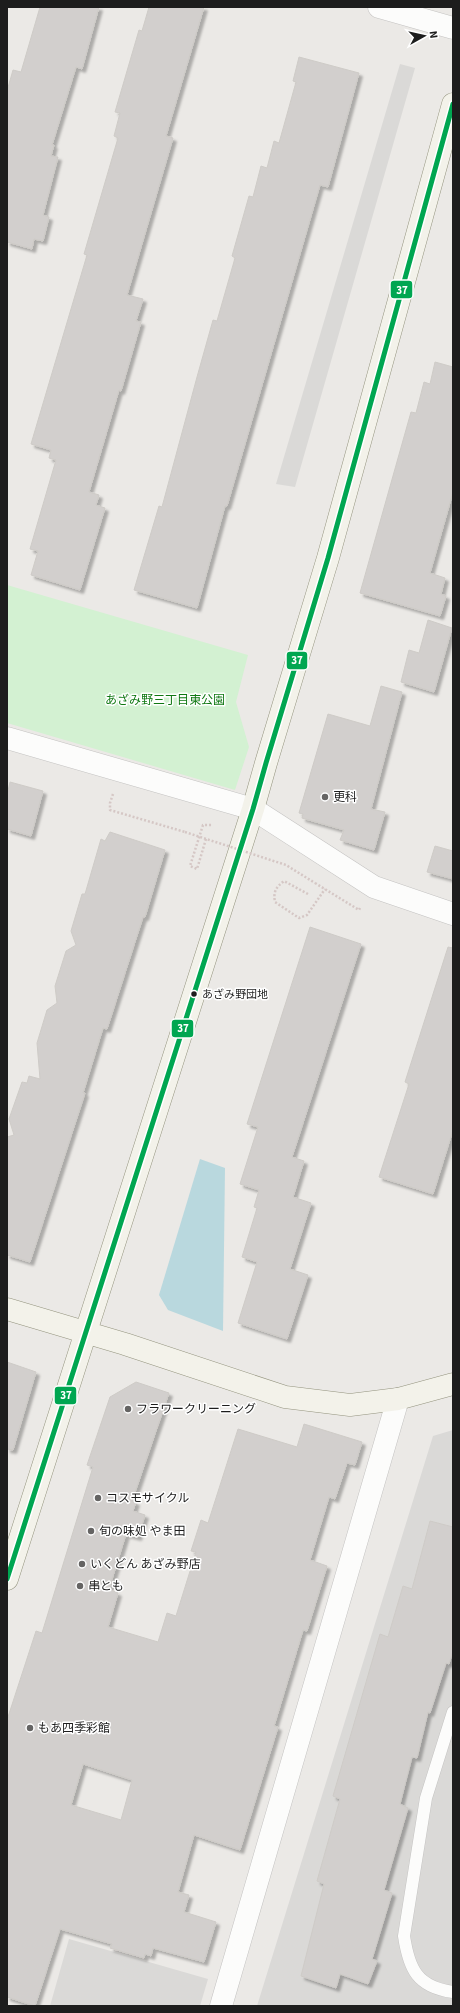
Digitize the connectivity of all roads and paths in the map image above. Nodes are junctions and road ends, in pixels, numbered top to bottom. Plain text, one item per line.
1 (379, 7) edge
2 (453, 28) edge
3 (453, 104) edge
4 (7, 738) edge
5 (123, 772) junction
6 (223, 801) junction
7 (253, 809) junction
8 (206, 839) junction
9 (315, 883) dead end
10 (325, 889) dead end
11 (308, 894) dead end
12 (453, 914) edge
13 (7, 1309) edge
14 (86, 1332) junction
15 (453, 1384) edge
16 (398, 1399) junction
17 (7, 1579) edge
18 (453, 1712) edge
19 (453, 1992) edge
20 (221, 2006) edge

1 - 2 street
3 - 7 street
4 - 5 street
5 - 6 street
5 - 8 path, bridge
6 - 7 street
6 - 8 path
7 - 12 street
7 - 14 street
8 - 9 path, bridge
10 - 11 path
13 - 14 street
14 - 16 street
14 - 17 street
15 - 16 street
16 - 20 street
18 - 19 lane

